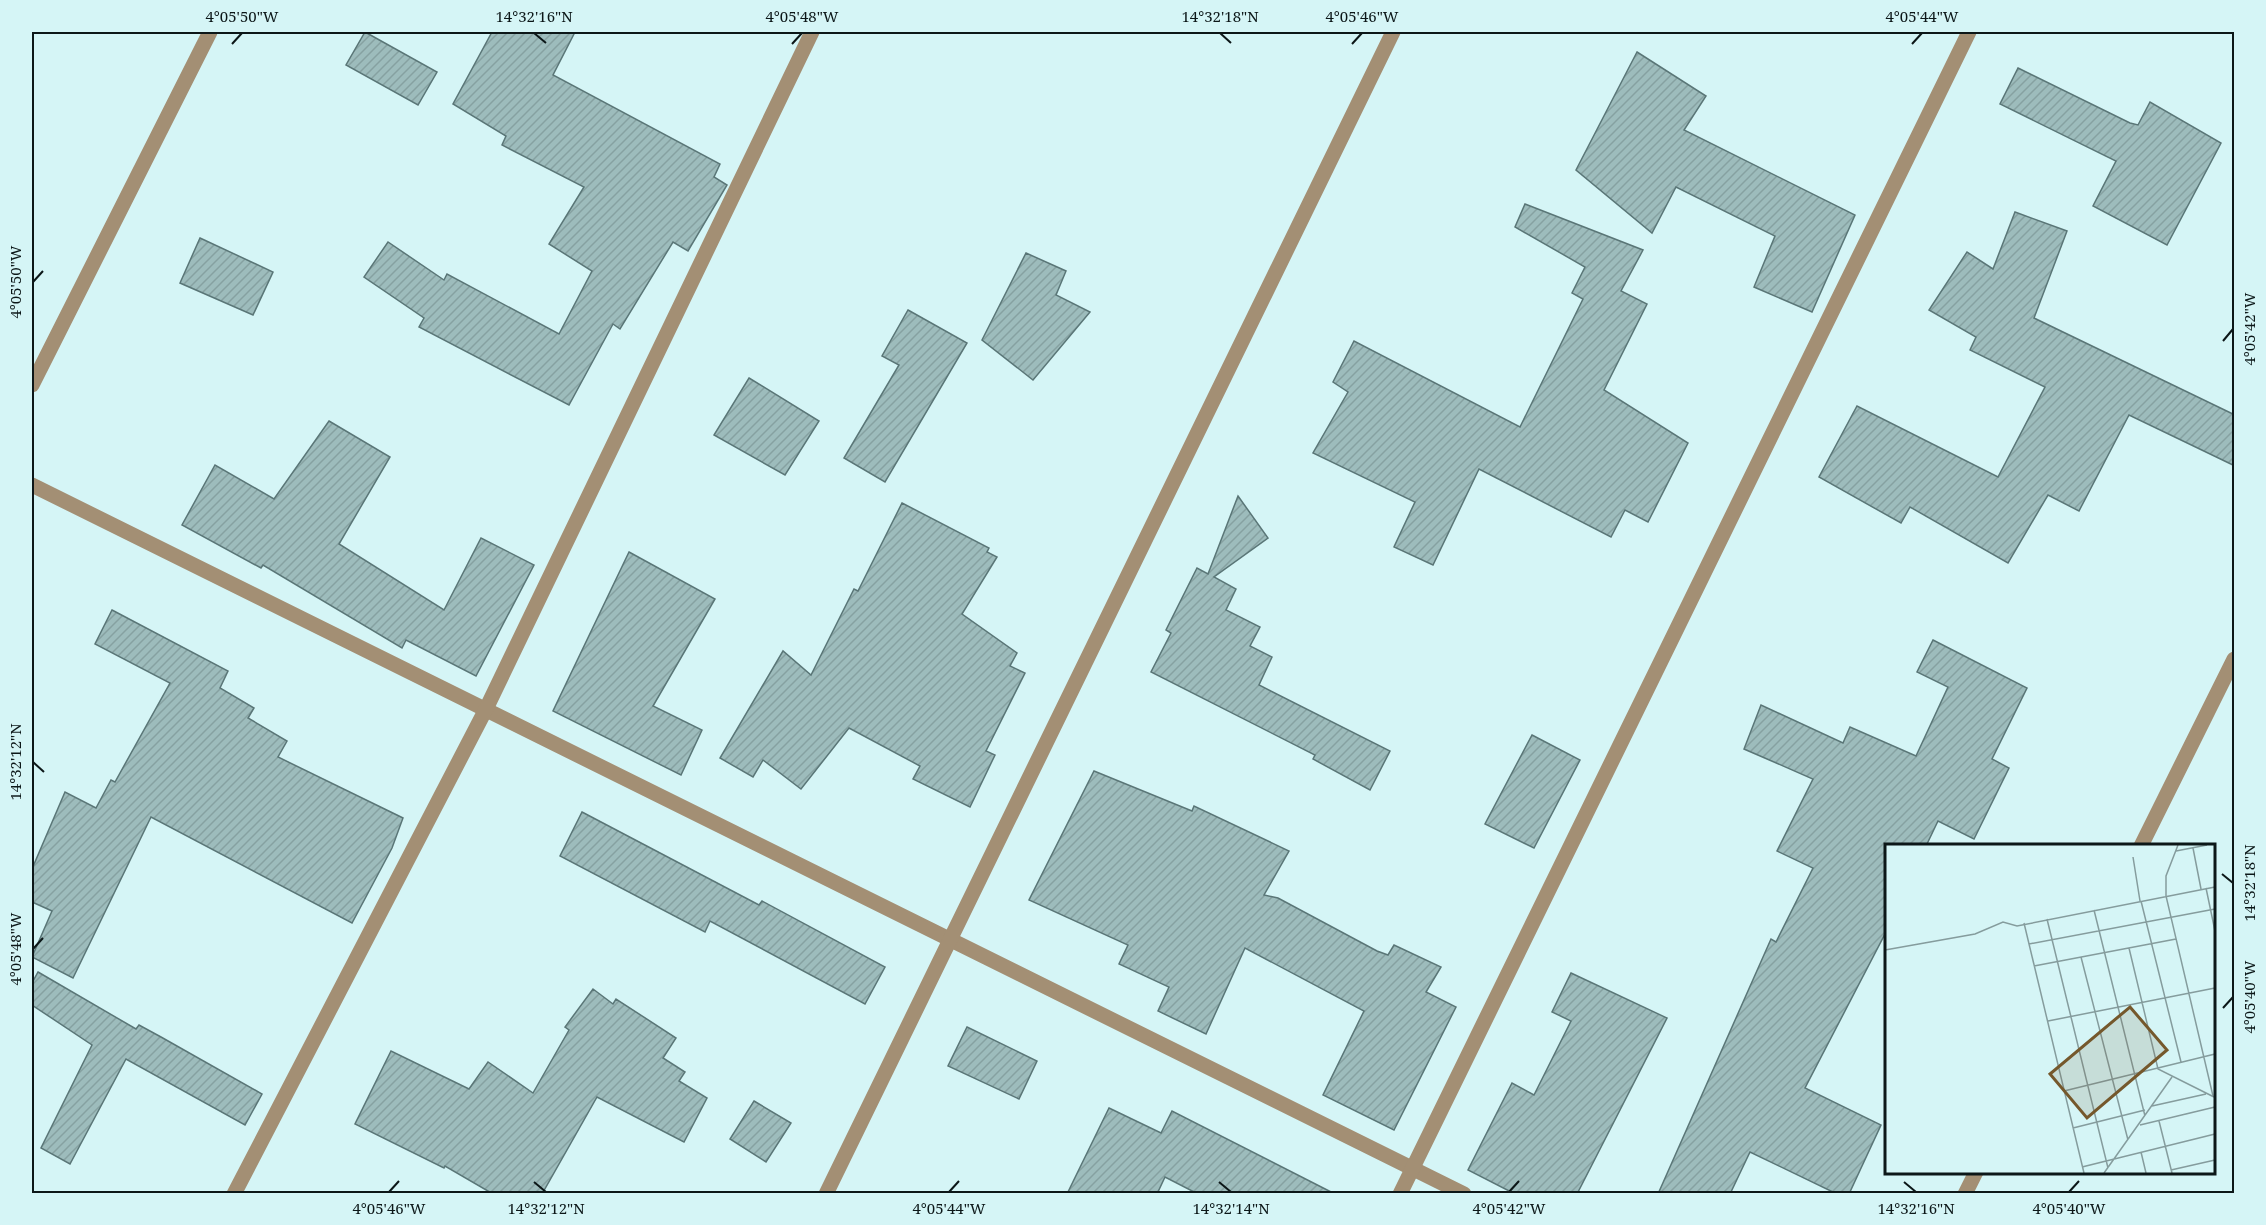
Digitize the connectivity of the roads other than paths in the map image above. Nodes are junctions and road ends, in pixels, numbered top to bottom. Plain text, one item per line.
1 (210, 32) edge
2 (812, 32) edge
3 (1393, 32) edge
4 (1969, 32) edge
5 (32, 385) edge
6 (32, 485) edge
7 (2235, 659) edge
8 (486, 709) junction
9 (2141, 844) edge
10 (951, 939) junction
11 (1413, 1167) junction
12 (1975, 1174) edge
13 (234, 1194) edge
14 (826, 1194) edge
15 (1400, 1194) edge
16 (1464, 1194) edge
17 (1965, 1194) edge

1 - 5 street
2 - 8 street
3 - 10 street
4 - 11 street
6 - 8 street
7 - 9 street
8 - 10 street
8 - 13 street
10 - 11 street
10 - 14 street
11 - 15 street
11 - 16 street
12 - 17 street

